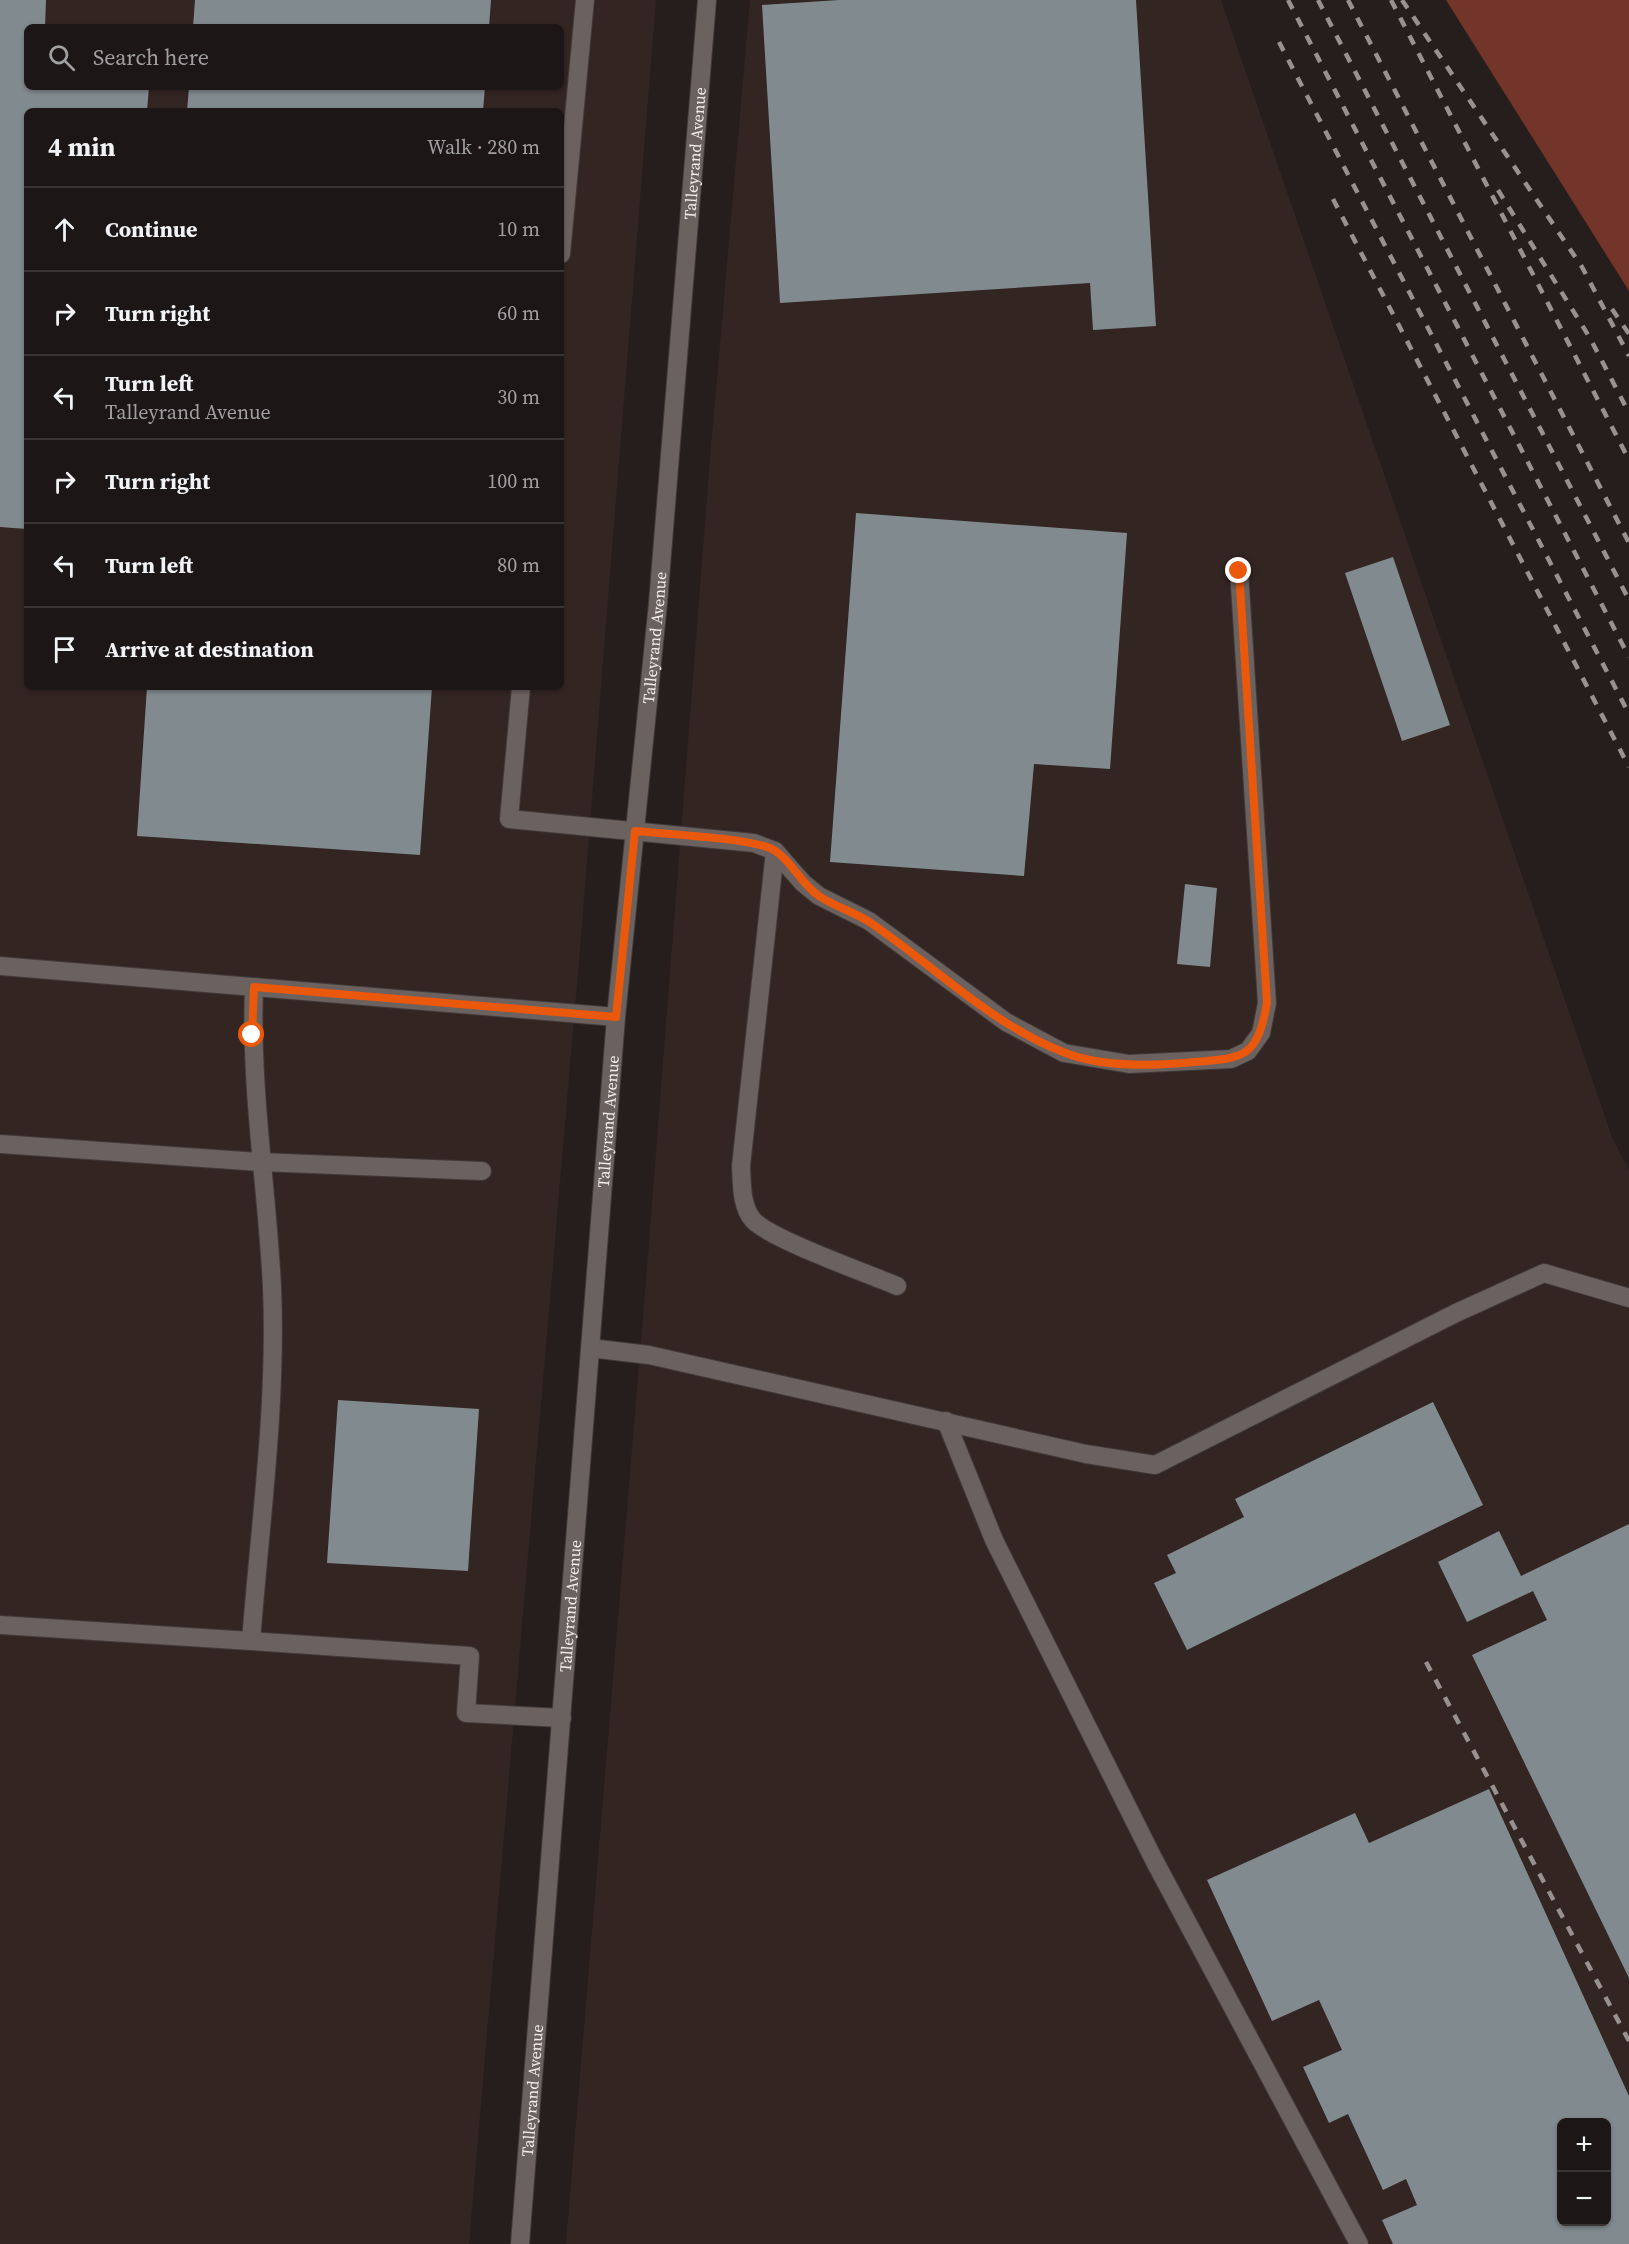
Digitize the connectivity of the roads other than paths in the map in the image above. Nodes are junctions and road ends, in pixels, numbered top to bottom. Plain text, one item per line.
1 (585, 0) edge
2 (707, 0) edge
3 (564, 222) edge
4 (1239, 571) dead end
5 (521, 690) edge
6 (635, 831) junction
7 (775, 850) junction
8 (0, 966) edge
9 (254, 987) junction
10 (616, 1017) junction
11 (0, 1144) edge
12 (260, 1162) junction
13 (482, 1171) dead end
14 (897, 1286) dead end
15 (1629, 1298) edge
16 (590, 1348) junction
17 (946, 1422) junction
18 (0, 1625) edge
19 (251, 1641) junction
20 (562, 1718) junction
21 (520, 2244) edge
22 (1359, 2244) edge

1 - 3 street
2 - 6 street, Talleyrand Avenue
4 - 7 street
5 - 6 street
6 - 7 street
6 - 10 street, Talleyrand Avenue
7 - 14 street
8 - 9 street
9 - 10 street
9 - 12 street
10 - 16 street, Talleyrand Avenue
11 - 12 street
12 - 13 street
12 - 19 street
15 - 17 street
16 - 17 street
16 - 20 street, Talleyrand Avenue
17 - 22 street
18 - 19 street
19 - 20 street
20 - 21 street, Talleyrand Avenue

